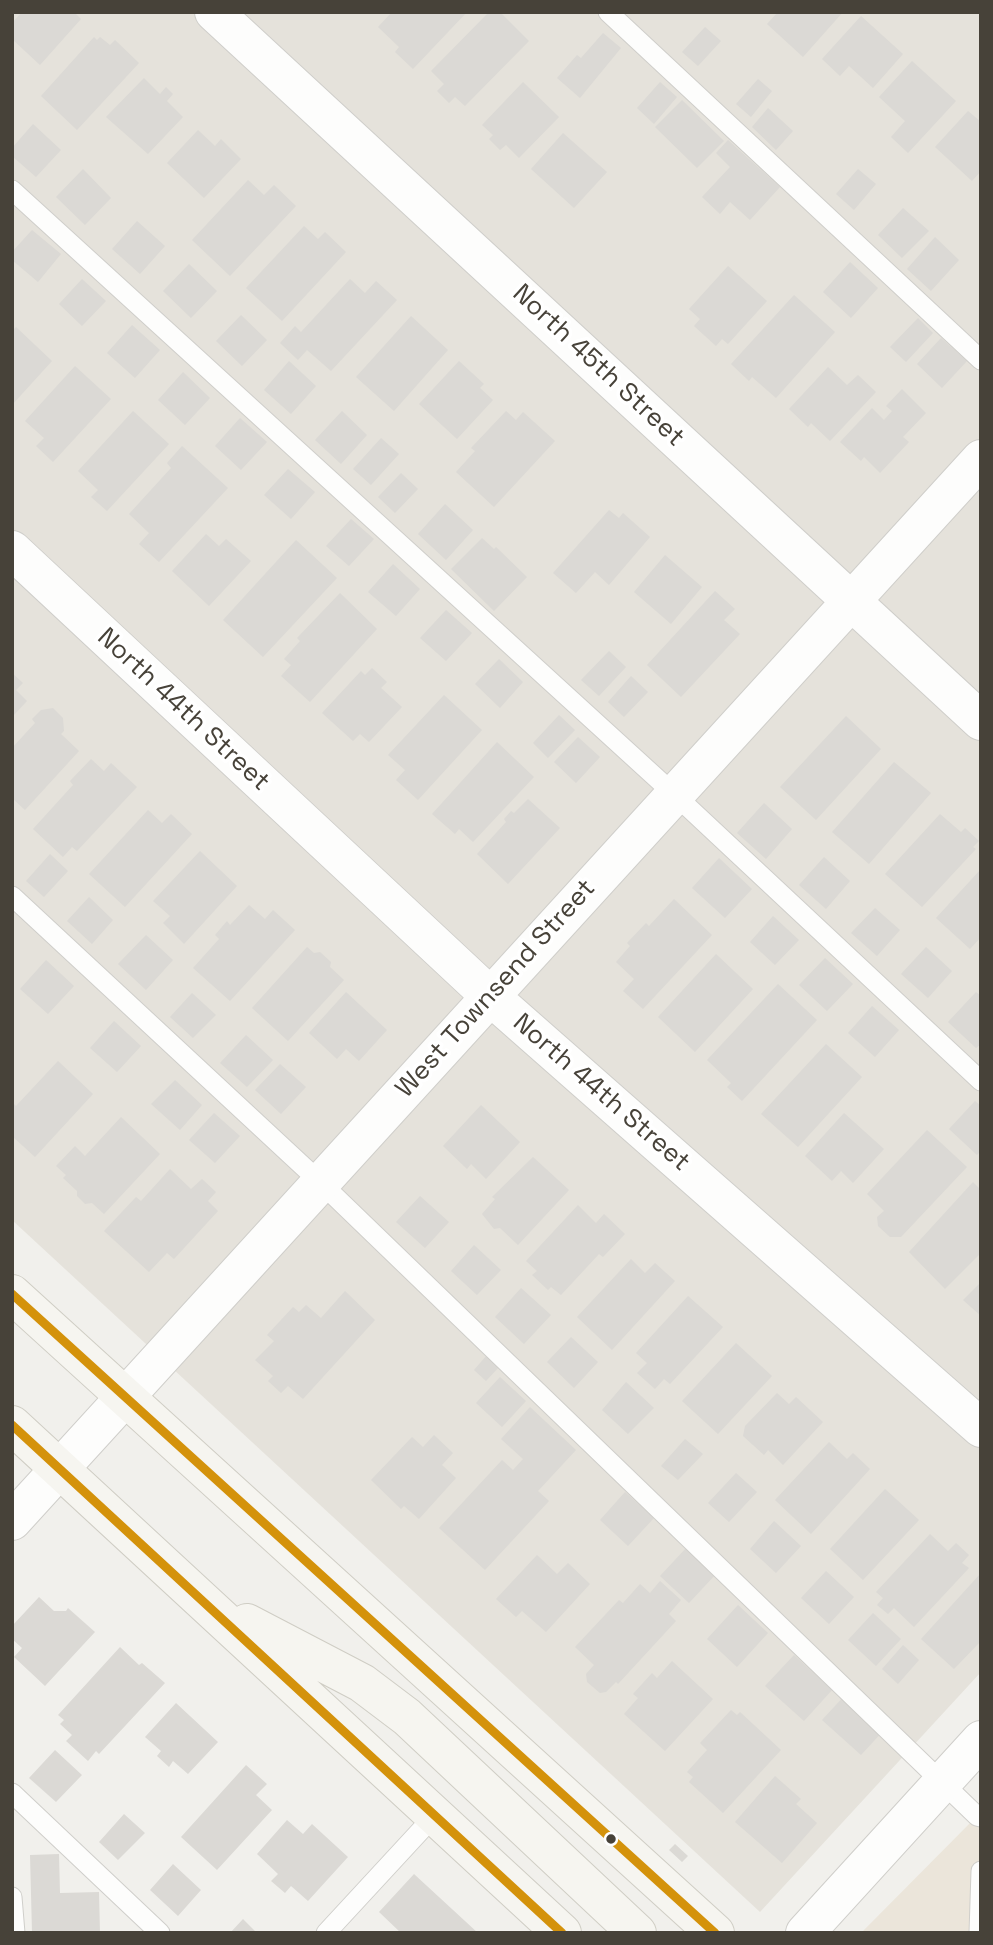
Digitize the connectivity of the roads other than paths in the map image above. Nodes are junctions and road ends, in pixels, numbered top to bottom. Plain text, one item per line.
1 (214, 12) edge
2 (608, 12) edge
3 (12, 190) edge
4 (981, 360) edge
5 (981, 459) edge
6 (12, 550) edge
7 (852, 600) junction
8 (981, 721) edge
9 (674, 794) junction
10 (12, 896) edge
11 (490, 996) junction
12 (981, 1081) edge
13 (320, 1182) junction
14 (12, 1294) edge
15 (124, 1395) junction
16 (12, 1425) edge
17 (981, 1428) edge
18 (59, 1469) junction
19 (12, 1521) edge
20 (199, 1598) junction
21 (981, 1741) edge
22 (943, 1781) junction
23 (12, 1793) edge
24 (435, 1815) junction
25 (981, 1817) edge
26 (981, 1871) edge
27 (12, 1897) edge
28 (15, 1933) edge
29 (160, 1933) edge
30 (326, 1933) edge
31 (562, 1933) edge
32 (637, 1933) edge
33 (715, 1933) edge
34 (805, 1933) edge
35 (979, 1933) edge

1 - 7 street, North 45th Street
2 - 4 lane
3 - 9 lane
5 - 7 street, West Townsend Street
6 - 11 street, North 44th Street
7 - 8 street, North 45th Street
7 - 9 street, West Townsend Street
9 - 11 street, West Townsend Street
9 - 12 lane
10 - 13 lane
11 - 13 street, West Townsend Street
11 - 17 street, North 44th Street
13 - 15 street, West Townsend Street
13 - 22 lane
14 - 15 main road
15 - 18 street, West Townsend Street
15 - 33 main road
16 - 18 main road
18 - 19 street, West Townsend Street
18 - 20 main road
20 - 24 main road
20 - 32 main road
21 - 22 street
22 - 25 lane
22 - 34 street
23 - 29 lane
24 - 30 lane
24 - 31 main road
26 - 35 lane
27 - 28 lane

